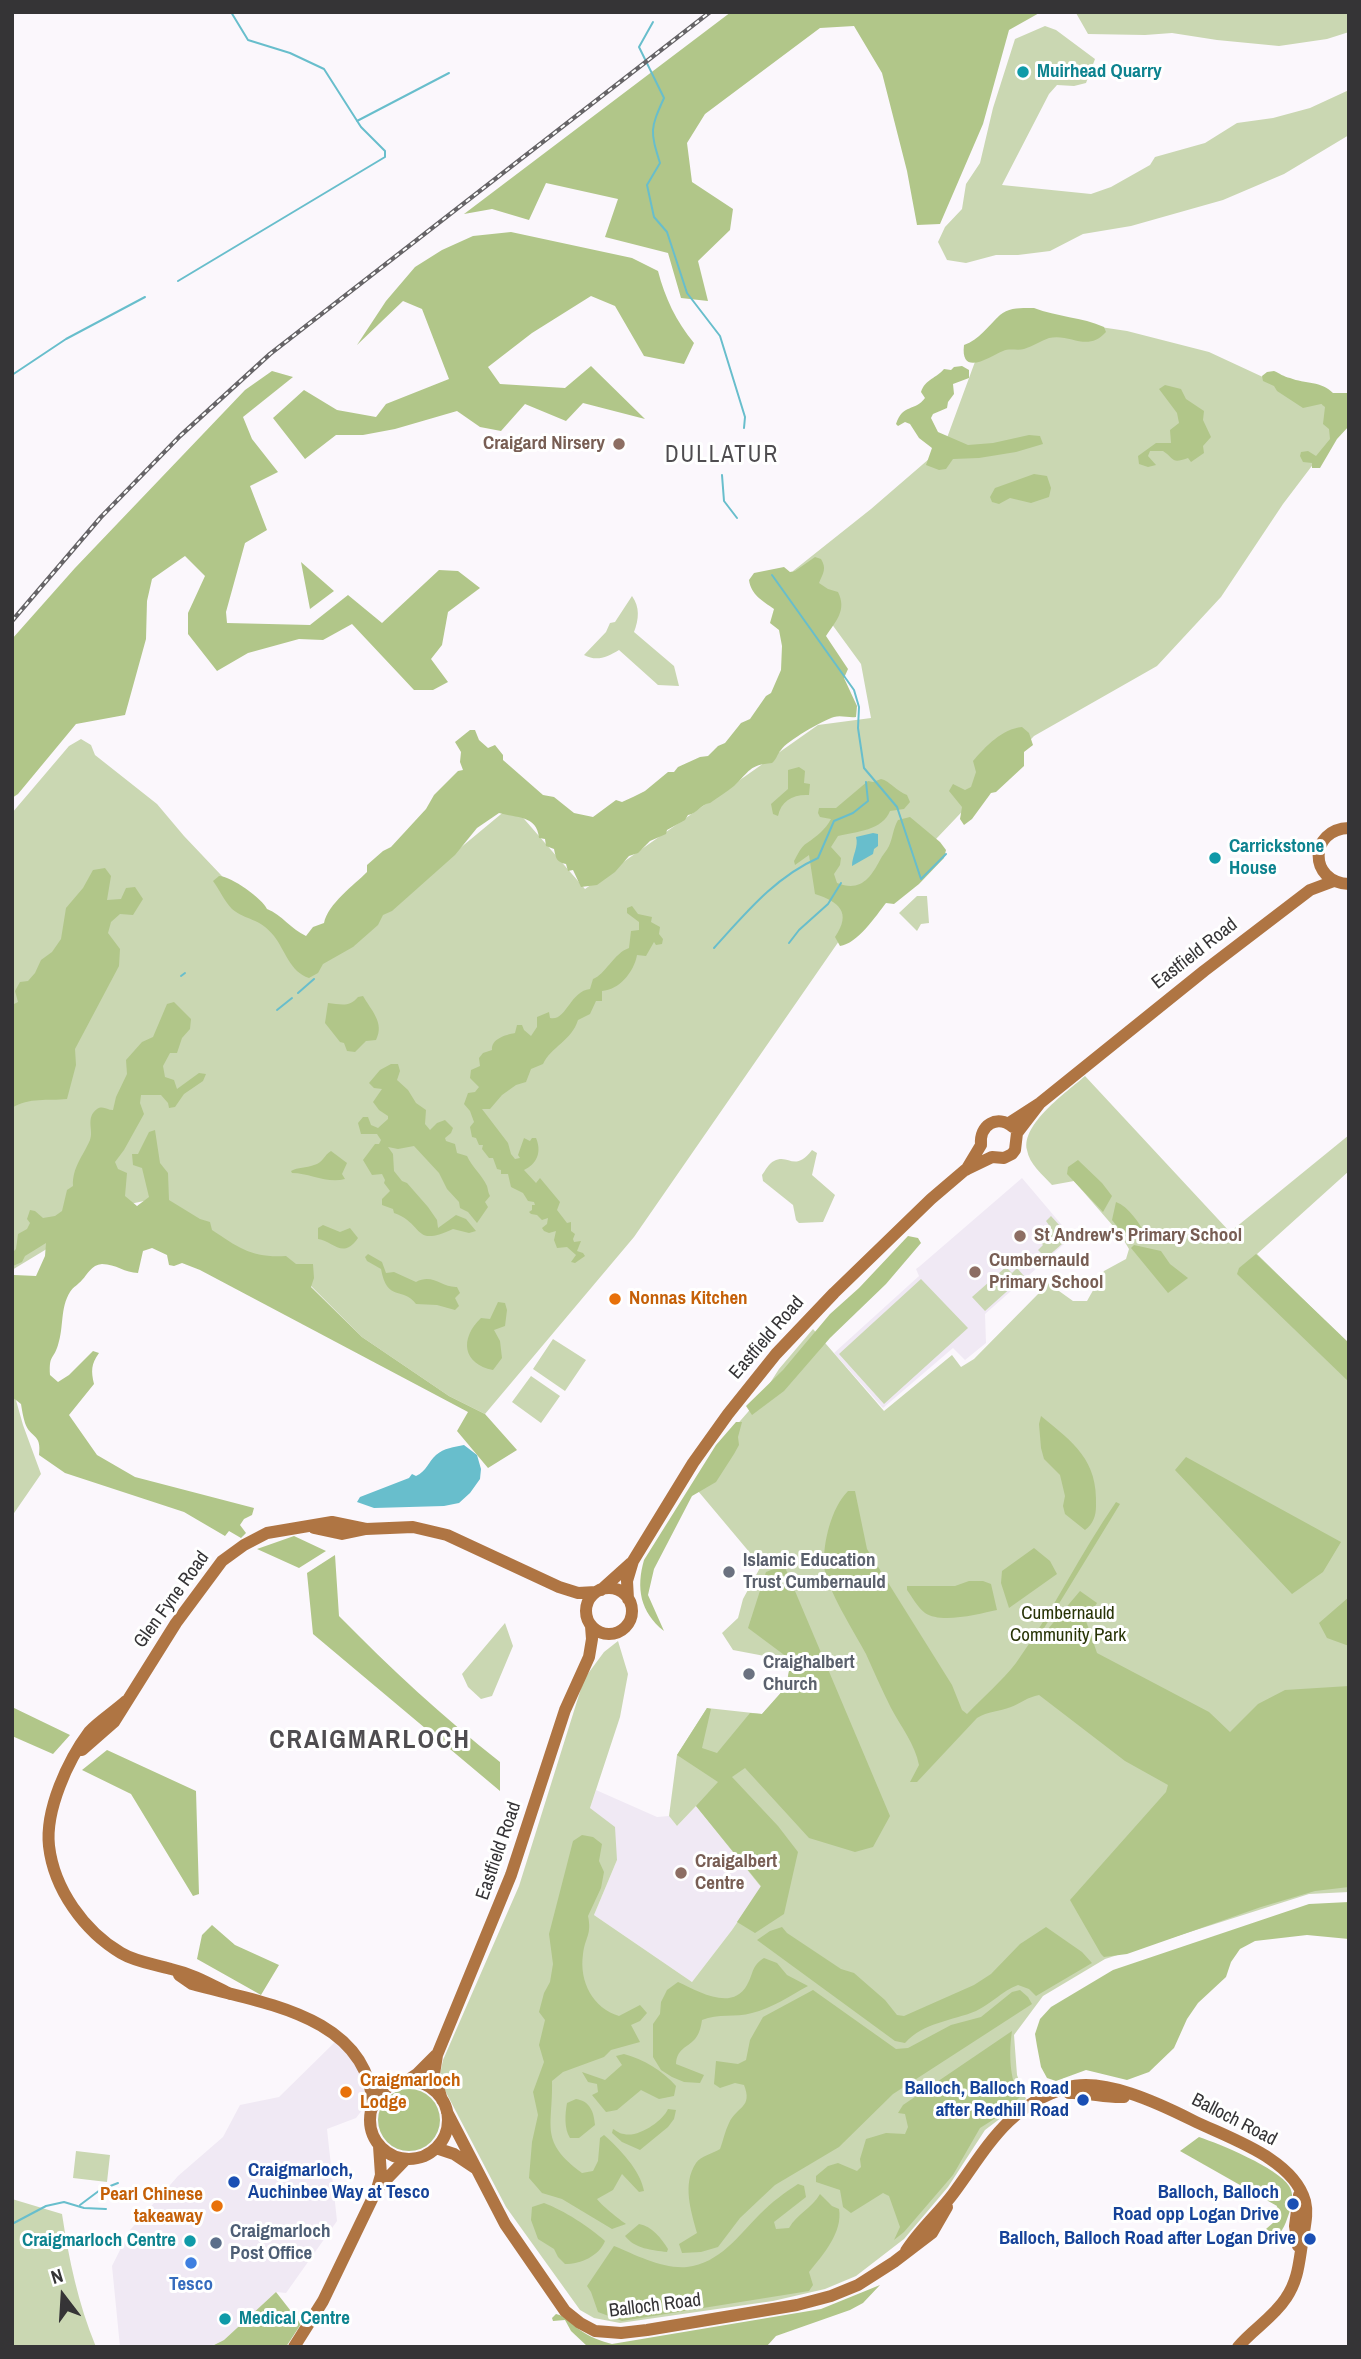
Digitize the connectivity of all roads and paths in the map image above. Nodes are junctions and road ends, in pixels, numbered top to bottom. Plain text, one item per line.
1 (1349, 828) edge
2 (1320, 865) junction
3 (1334, 881) junction
4 (1349, 884) edge
5 (1310, 890) junction
6 (1013, 1128) junction
7 (981, 1145) junction
8 (992, 1157) junction
9 (965, 1170) junction
10 (633, 1561) junction
11 (559, 1587) junction
12 (598, 1591) junction
13 (628, 1599) junction
14 (589, 1623) junction
15 (618, 1631) junction
16 (589, 1657) junction
17 (437, 2055) junction
18 (363, 2065) junction
19 (401, 2082) junction
20 (445, 2106) junction
21 (373, 2107) junction
22 (379, 2146) junction
23 (436, 2148) junction
24 (405, 2160) junction
25 (478, 2170) junction
26 (377, 2189) junction
27 (294, 2347) edge
28 (1238, 2347) edge

1 - 2 street
2 - 3 street
2 - 5 street
3 - 4 street
3 - 5 street, Eastfield Road
5 - 6 street, Eastfield Road
6 - 7 street, Eastfield Road
6 - 8 street, Eastfield Road
7 - 8 street
7 - 9 street, Eastfield Road
8 - 9 street, Eastfield Road
9 - 10 street, Eastfield Road
10 - 12 street, Eastfield Road
10 - 13 street, Eastfield Road
11 - 12 street, Glen Fyne Road
11 - 14 street, Glen Fyne Road
11 - 18 street, Glen Fyne Road
12 - 13 street
12 - 14 street
13 - 15 street
14 - 15 street
14 - 16 street, Eastfield Road
15 - 16 street, Eastfield Road
16 - 17 street, Eastfield Road
17 - 19 street, Eastfield Road
17 - 20 street, Eastfield Road
18 - 19 street, Glen Fyne Road
18 - 21 street, Glen Fyne Road
19 - 20 street
19 - 21 street
20 - 23 street
20 - 25 street, Balloch Road
21 - 22 street
22 - 24 street
22 - 26 street
23 - 24 street
23 - 25 street
24 - 26 street
25 - 28 street, Balloch Road
26 - 27 street

